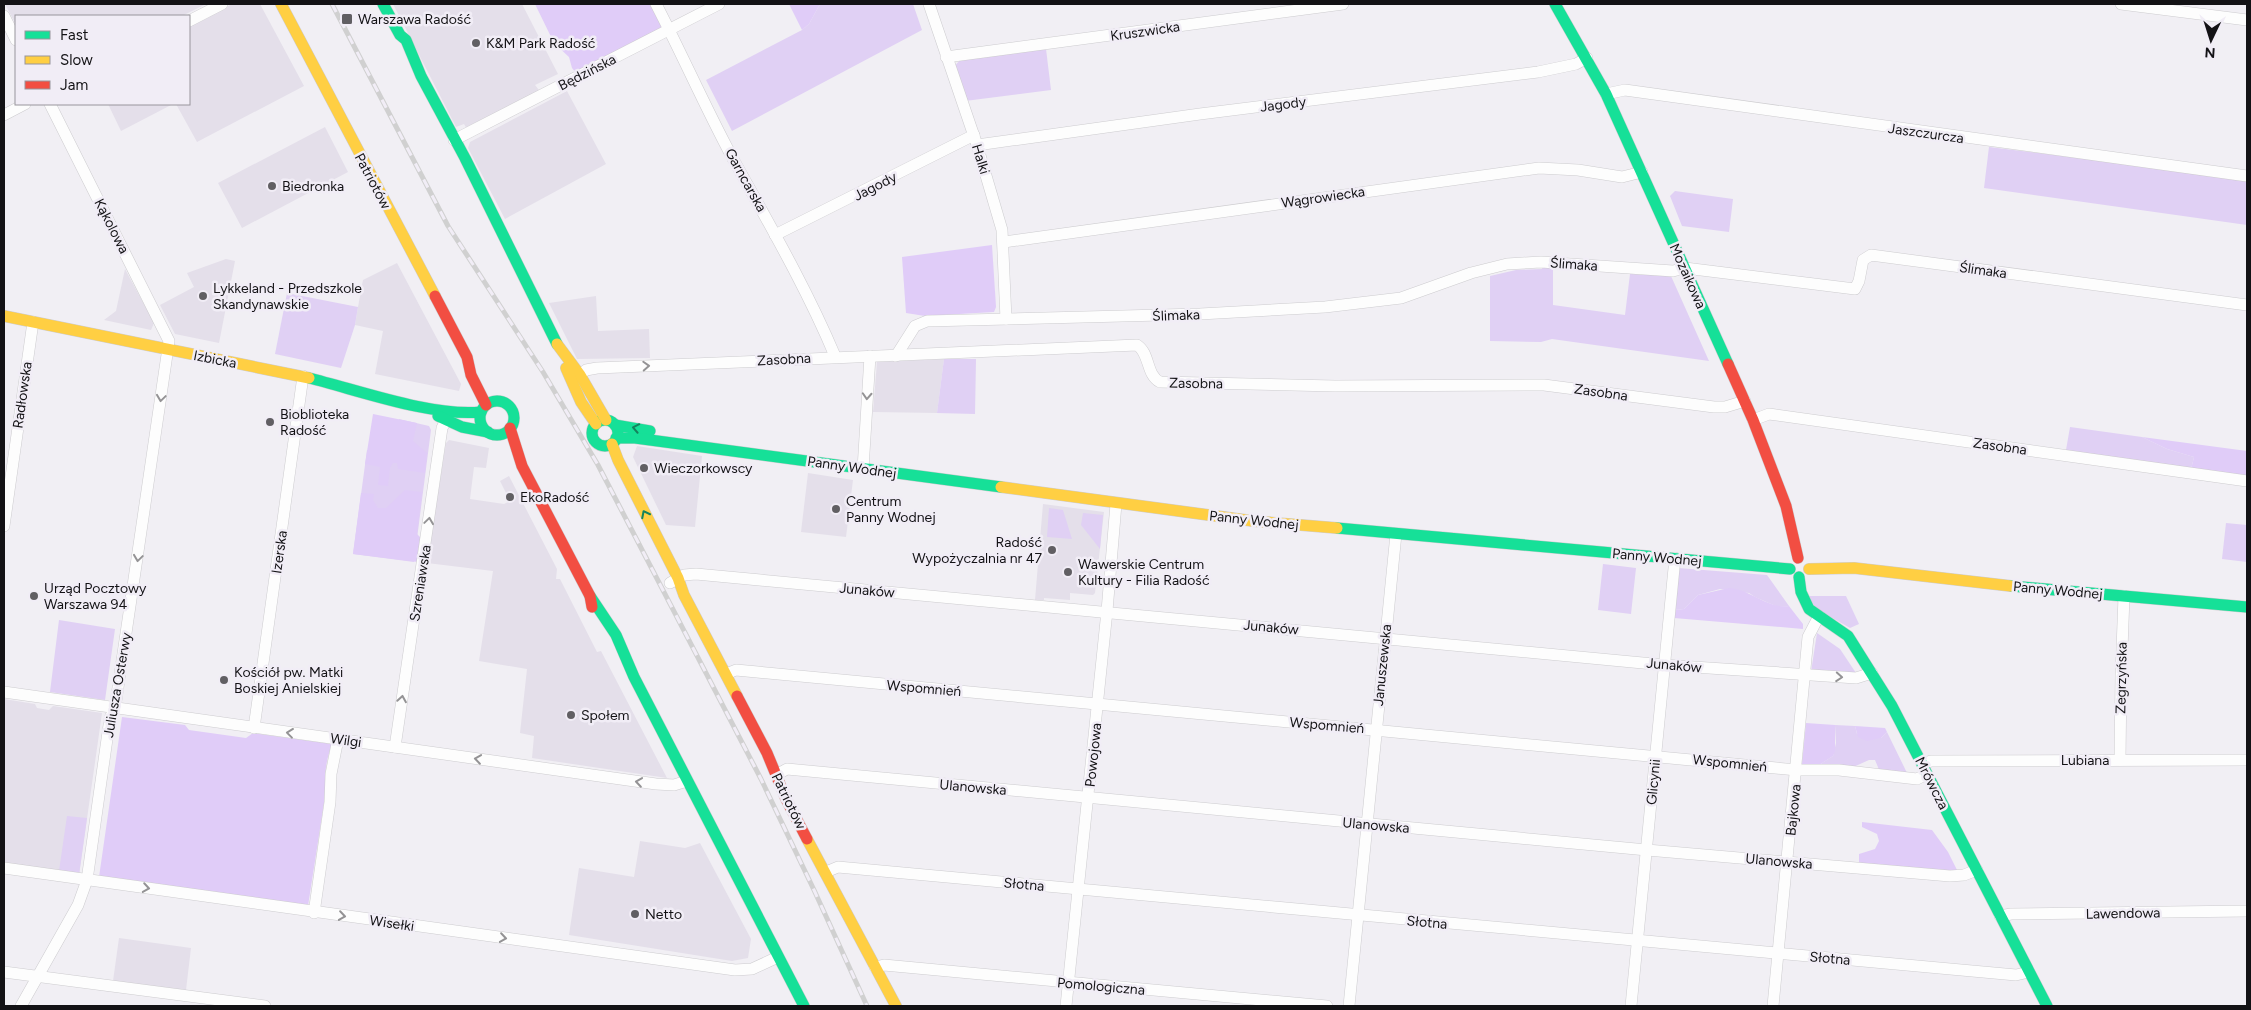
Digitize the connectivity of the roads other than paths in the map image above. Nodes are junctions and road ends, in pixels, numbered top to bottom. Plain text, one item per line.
1 (222, 4) edge
2 (281, 4) edge
3 (383, 4) edge
4 (656, 4) edge
5 (719, 4) edge
6 (929, 4) edge
7 (1343, 4) edge
8 (1555, 4) edge
9 (2123, 4) edge
10 (2159, 6) edge
11 (4, 16) edge
12 (190, 20) edge
13 (2247, 20) edge
14 (669, 30) junction
15 (15, 38) edge
16 (946, 57) junction
17 (1587, 58) junction
18 (1606, 94) junction
19 (23, 105) edge
20 (51, 105) edge
21 (4, 115) edge
22 (454, 140) junction
23 (975, 140) junction
24 (1642, 172) junction
25 (2247, 176) edge
26 (775, 235) junction
27 (1004, 242) junction
28 (1684, 268) junction
29 (2247, 305) edge
30 (4, 316) edge
31 (1006, 319) junction
32 (33, 322) junction
33 (168, 349) junction
34 (562, 352) junction
35 (835, 356) junction
36 (870, 356) junction
37 (896, 356) junction
38 (466, 357) junction
39 (580, 374) junction
40 (304, 376) junction
41 (497, 401) junction
42 (1745, 401) junction
43 (425, 408) junction
44 (483, 409) junction
45 (446, 420) junction
46 (1753, 420) junction
47 (605, 423) junction
48 (510, 428) junction
49 (492, 433) junction
50 (610, 442) junction
51 (720, 449) junction
52 (522, 466) junction
53 (863, 469) junction
54 (2247, 481) edge
55 (1116, 504) junction
56 (4, 526) edge
57 (1396, 534) junction
58 (1675, 558) junction
59 (1798, 558) junction
60 (1790, 568) junction
61 (1809, 569) junction
62 (1799, 577) junction
63 (674, 580) junction
64 (2124, 596) junction
65 (2247, 607) edge
66 (1107, 611) junction
67 (1819, 616) junction
68 (1384, 638) junction
69 (1664, 664) junction
70 (726, 674) junction
71 (1872, 674) junction
72 (1805, 675) junction
73 (4, 692) edge
74 (1098, 704) junction
75 (115, 708) junction
76 (254, 728) junction
77 (1375, 730) junction
78 (338, 739) junction
79 (395, 747) junction
80 (1655, 756) junction
81 (2120, 760) junction
82 (2247, 760) edge
83 (1925, 769) junction
84 (1797, 770) junction
85 (776, 775) junction
86 (687, 781) junction
87 (1088, 797) junction
88 (1367, 824) junction
89 (1647, 850) junction
90 (1788, 862) junction
91 (4, 868) edge
92 (1977, 870) junction
93 (826, 872) junction
94 (87, 880) junction
95 (1077, 889) junction
96 (2247, 912) edge
97 (314, 913) junction
98 (1358, 916) junction
99 (2000, 916) junction
100 (1636, 941) junction
101 (1778, 954) junction
102 (778, 957) junction
103 (875, 967) junction
104 (4, 972) edge
105 (2029, 972) junction
106 (39, 976) junction
107 (1069, 983) junction
108 (21, 1006) edge
109 (265, 1006) edge
110 (804, 1006) edge
111 (896, 1006) edge
112 (1066, 1006) edge
113 (1327, 1006) edge
114 (1349, 1006) edge
115 (1631, 1006) edge
116 (1773, 1006) edge
117 (2047, 1006) edge

1 - 12 street
2 - 38 street, Patriotów
3 - 22 street
4 - 14 street, Garncarska
5 - 14 street, Będzińska
6 - 16 street, Halki
7 - 16 street, Kruszwicka
8 - 17 street, Mozaikowa
9 - 10 street
10 - 13 street
11 - 15 street
14 - 22 street, Będzińska
14 - 26 street, Garncarska
16 - 23 street, Halki
17 - 18 street, Mozaikowa
17 - 23 street, Jagody
18 - 24 street, Mozaikowa
18 - 25 street, Jaszczurcza
19 - 21 street
20 - 33 street, Kąkolowa
22 - 34 street
23 - 26 street, Jagody
23 - 27 street, Halki
24 - 27 street, Wągrowiecka
24 - 28 street, Mozaikowa
26 - 35 street, Garncarska
27 - 31 street, Halki
28 - 29 street, Ślimaka
28 - 31 street, Ślimaka
28 - 42 street, Mozaikowa
30 - 32 street, Izbicka
31 - 37 street, Ślimaka
32 - 33 street, Izbicka
32 - 56 street, Radłowska
33 - 40 street, Izbicka
33 -> 75 street, Juliusza Osterwy
34 - 39 street
34 - 47 street
35 - 36 street, Zasobna
39 -> 35 street, Zasobna
36 - 37 street, Zasobna
36 -> 53 street
37 - 42 street, Zasobna
38 - 41 street, Patriotów
38 - 44 street, Patriotów
39 - 47 street
40 - 43 street, Izbicka
40 - 76 street, Izerska
41 - 44 street
41 - 48 street
42 - 46 street, Mozaikowa
43 - 44 street, Izbicka
43 - 45 street, Izbicka
44 - 49 street
45 - 49 street, Izbicka
79 -> 45 street, Szreniawska
46 - 54 street, Zasobna
46 - 59 street, Mozaikowa
47 - 50 street
47 - 50 street
51 -> 47 street, Panny Wodnej
48 - 49 street
48 - 52 street
49 - 52 street
50 - 51 street, Panny Wodnej
50 - 63 street, Patriotów
51 - 53 street, Panny Wodnej
52 - 86 street
53 - 55 street, Panny Wodnej
55 - 57 street, Panny Wodnej
55 - 66 street, Powojowa
57 - 58 street, Panny Wodnej
57 - 68 street, Januszewska
58 - 60 street, Panny Wodnej
58 - 69 street, Glicynii
59 - 60 street
59 - 61 street
60 - 62 street
61 - 62 street
61 - 64 street, Panny Wodnej
62 - 67 street, Mrówcza
63 - 66 street, Junaków
63 - 70 street, Patriotów
64 - 65 street, Panny Wodnej
64 - 81 street, Zegrzyńska
66 - 68 street, Junaków
66 - 74 street, Powojowa
67 - 71 street, Mrówcza
67 - 72 street, Bajkowa
68 - 69 street, Junaków
68 - 77 street, Januszewska
69 - 72 street, Junaków
69 - 80 street, Glicynii
70 - 74 street, Wspomnień
70 - 85 street, Patriotów
72 -> 71 street, Junaków
71 - 83 street, Mrówcza
72 - 84 street, Bajkowa
73 - 75 street, Wilgi
74 - 77 street, Wspomnień
74 - 87 street, Powojowa
75 - 76 street, Wilgi
75 - 94 street, Juliusza Osterwy
78 -> 76 street, Wilgi
77 - 80 street, Wspomnień
77 - 88 street, Januszewska
78 - 79 street, Wilgi
78 - 97 street
86 -> 79 street, Wilgi
80 - 84 street, Wspomnień
80 - 89 street, Glicynii
81 - 82 street, Lubiana
81 - 83 street, Lubiana
83 - 84 street, Wspomnień
83 - 92 street, Mrówcza
84 - 90 street, Bajkowa
85 - 87 street, Ulanowska
85 - 93 street, Patriotów
86 - 102 street
87 - 88 street, Ulanowska
87 - 95 street, Powojowa
88 - 89 street, Ulanowska
88 - 98 street, Januszewska
89 - 90 street, Ulanowska
89 - 100 street, Glicynii
90 - 92 street, Ulanowska
90 - 101 street, Bajkowa
91 - 94 street, Wisełki
92 - 99 street, Mrówcza
93 - 95 street, Słotna
93 - 103 street, Patriotów
94 -> 97 street, Wisełki
94 - 106 street, Juliusza Osterwy
95 - 98 street, Słotna
95 - 107 street, Powojowa
96 - 99 street, Lawendowa
97 -> 102 street, Wisełki
98 - 100 street, Słotna
98 - 114 street, Januszewska
99 - 105 street, Mrówcza
100 - 101 street, Słotna
100 - 115 street, Glicynii
101 - 105 street, Słotna
101 - 116 street, Bajkowa
102 - 110 street
103 - 107 street, Pomologiczna
103 - 111 street, Patriotów
104 - 106 street
105 - 117 street, Mrówcza
106 - 108 street, Juliusza Osterwy
106 - 109 street
107 - 112 street, Powojowa
107 - 113 street, Pomologiczna

